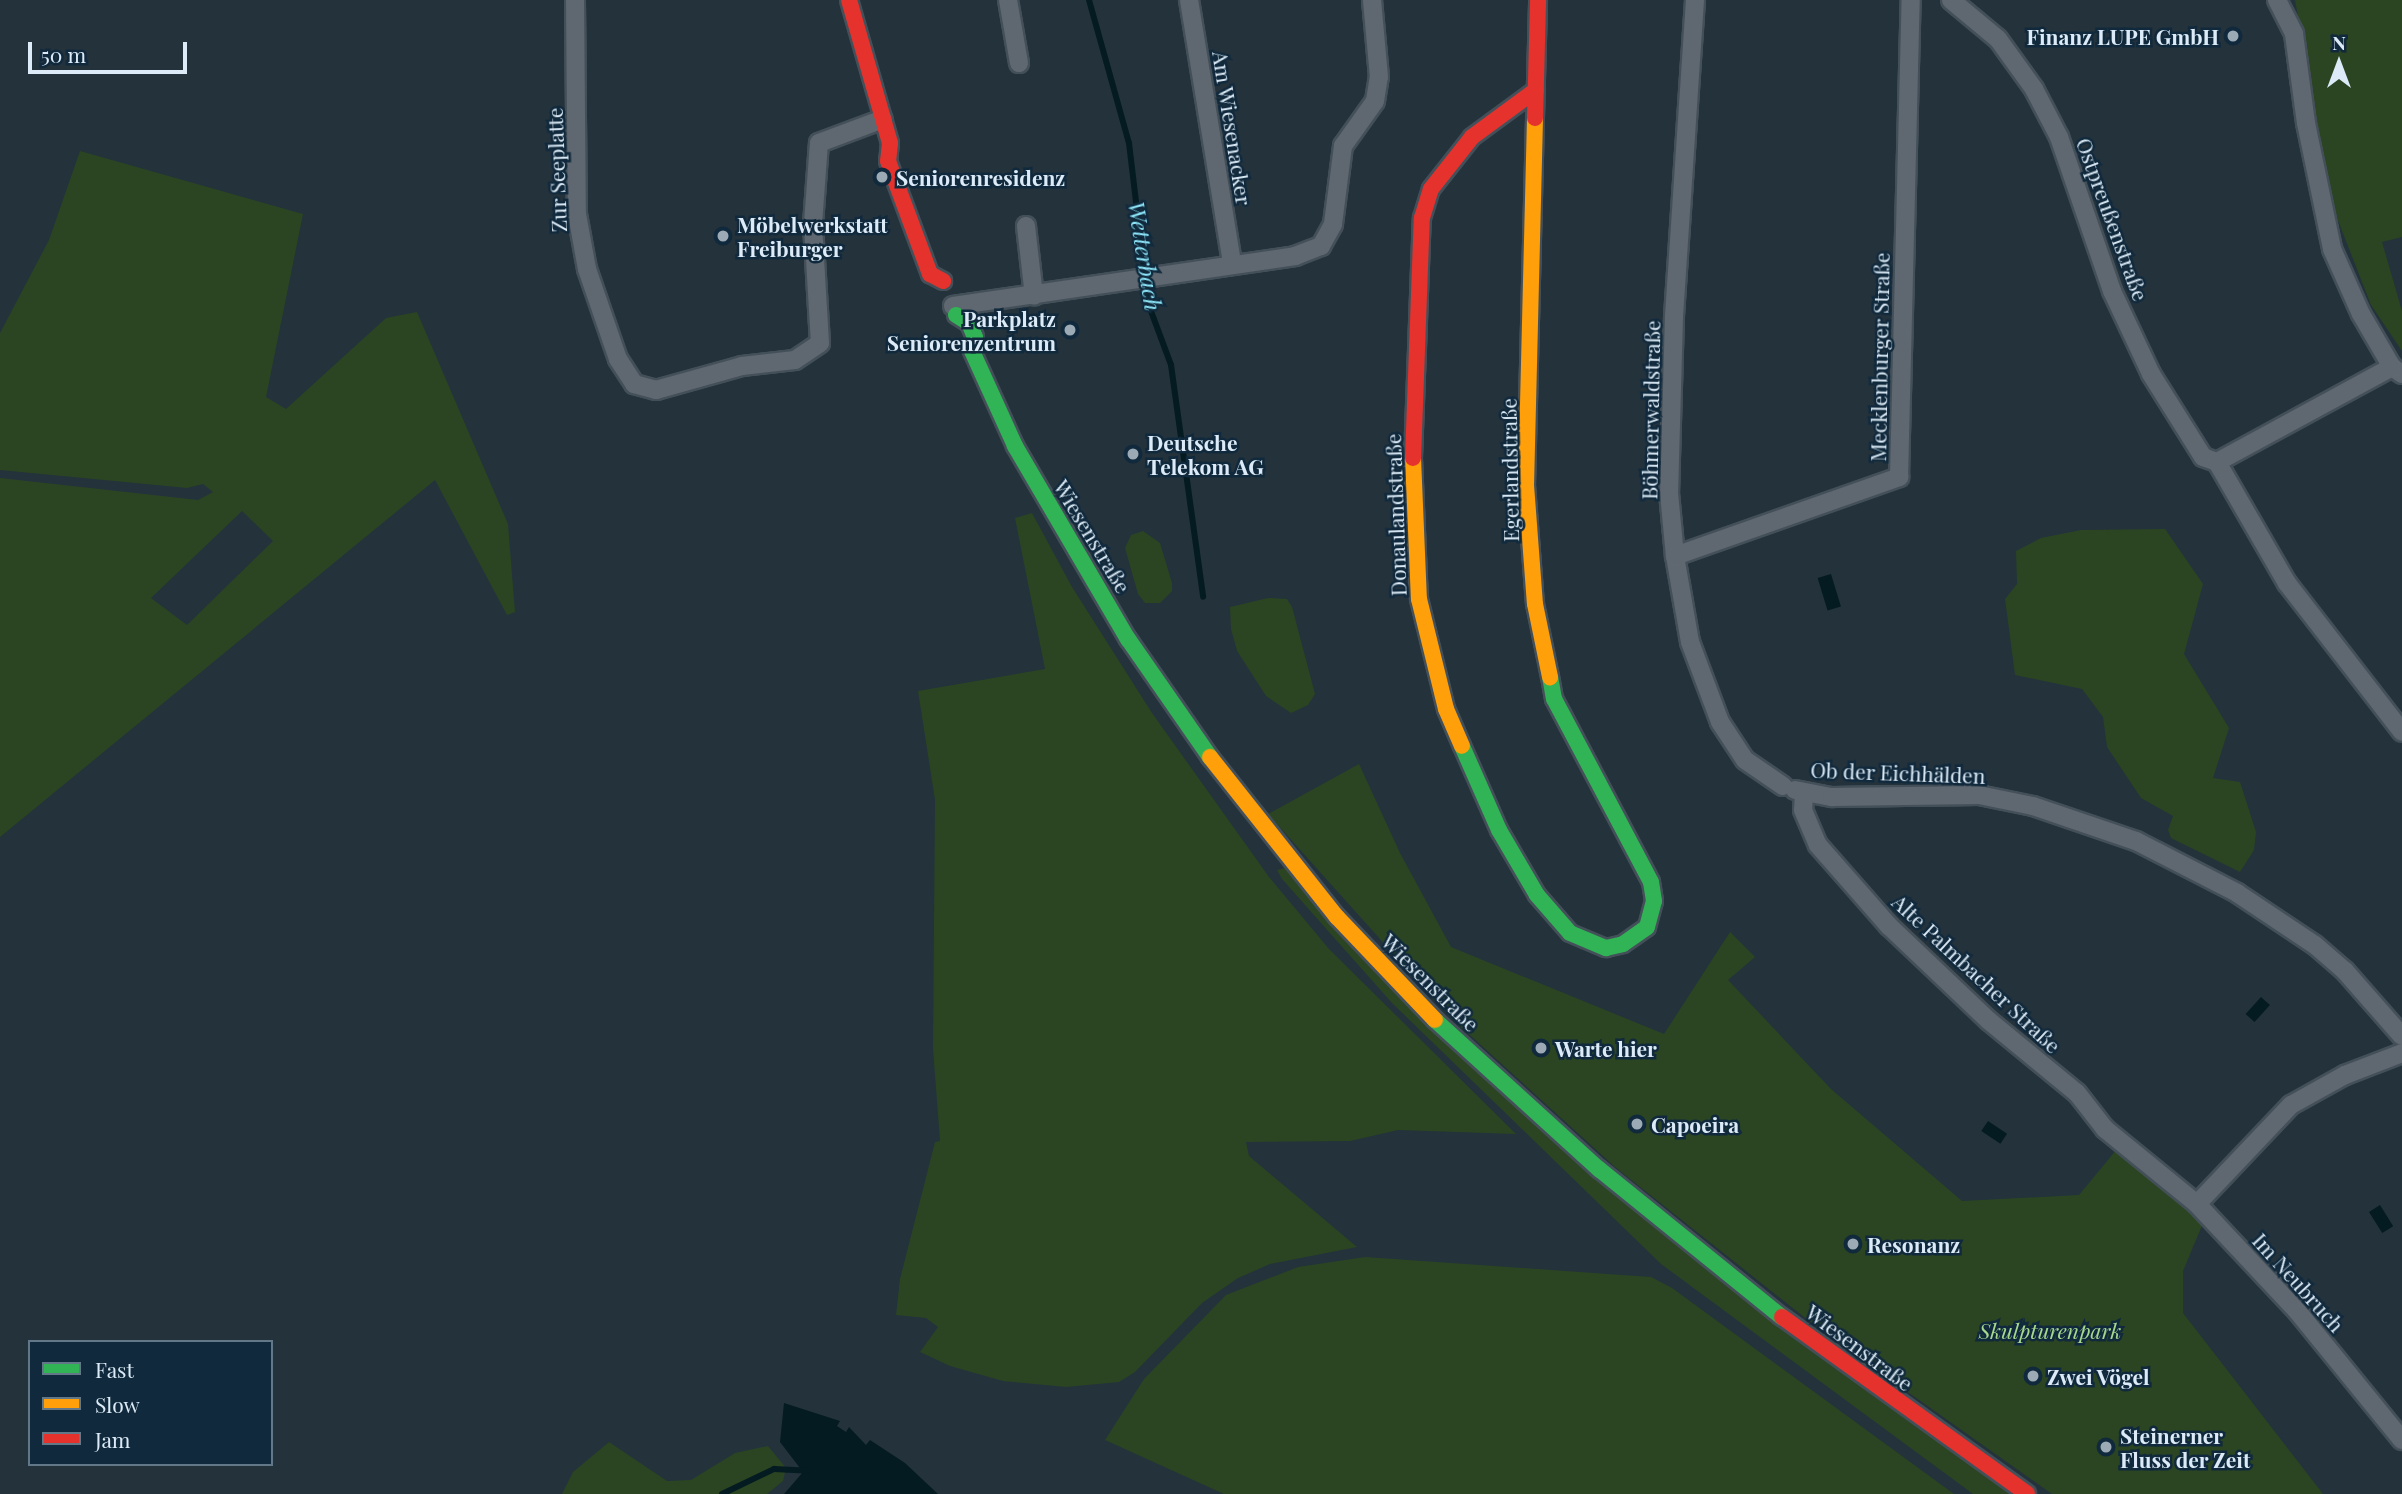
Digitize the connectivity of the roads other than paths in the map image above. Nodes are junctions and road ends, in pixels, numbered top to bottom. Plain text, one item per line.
1 (575, 0) edge
2 (849, 0) edge
3 (1008, 0) edge
4 (1189, 0) edge
5 (1372, 0) edge
6 (1538, 0) edge
7 (1695, 0) edge
8 (1911, 0) edge
9 (1951, 0) edge
10 (2277, 0) edge
11 (1019, 63) dead end
12 (1536, 90) junction
13 (883, 119) junction
14 (1026, 226) dead end
15 (1231, 263) junction
16 (1034, 296) junction
17 (955, 311) junction
18 (2397, 371) edge
19 (2217, 462) junction
20 (1675, 556) junction
21 (2402, 732) edge
22 (1782, 786) joint
23 (1804, 793) junction
24 (1653, 914) joint
25 (2402, 1036) edge
26 (2402, 1053) edge
27 (2151, 1166) joint
28 (2197, 1204) junction
29 (2402, 1440) edge
30 (2027, 1494) edge

1 - 13 street, Zur Seeplatte
2 - 13 street, Wiesenstraße
3 - 11 street
4 - 15 street, Am Wiesenacker
5 - 15 street
6 - 12 street, Egerlandstraße
7 - 20 street, Böhmerwaldstraße
8 - 20 street, Mecklenburger Straße
9 - 19 street, Ostpreußenstraße
10 - 18 street
12 - 24 street, Egerlandstraße
12 - 24 street, Donaulandstraße
13 - 17 street, Wiesenstraße
14 - 16 street
15 - 16 street
16 - 17 street
17 - 30 street, Wiesenstraße
18 - 19 street
19 - 21 street, Ostpreußenstraße
20 - 22 street, Böhmerwaldstraße
22 - 23 street, Ob der Eichhälden
23 - 25 street, Ob der Eichhälden
23 - 27 street, Alte Palmbacher Straße
26 - 28 street
27 - 28 street, Im Neubruch
28 - 29 street, Im Neubruch

